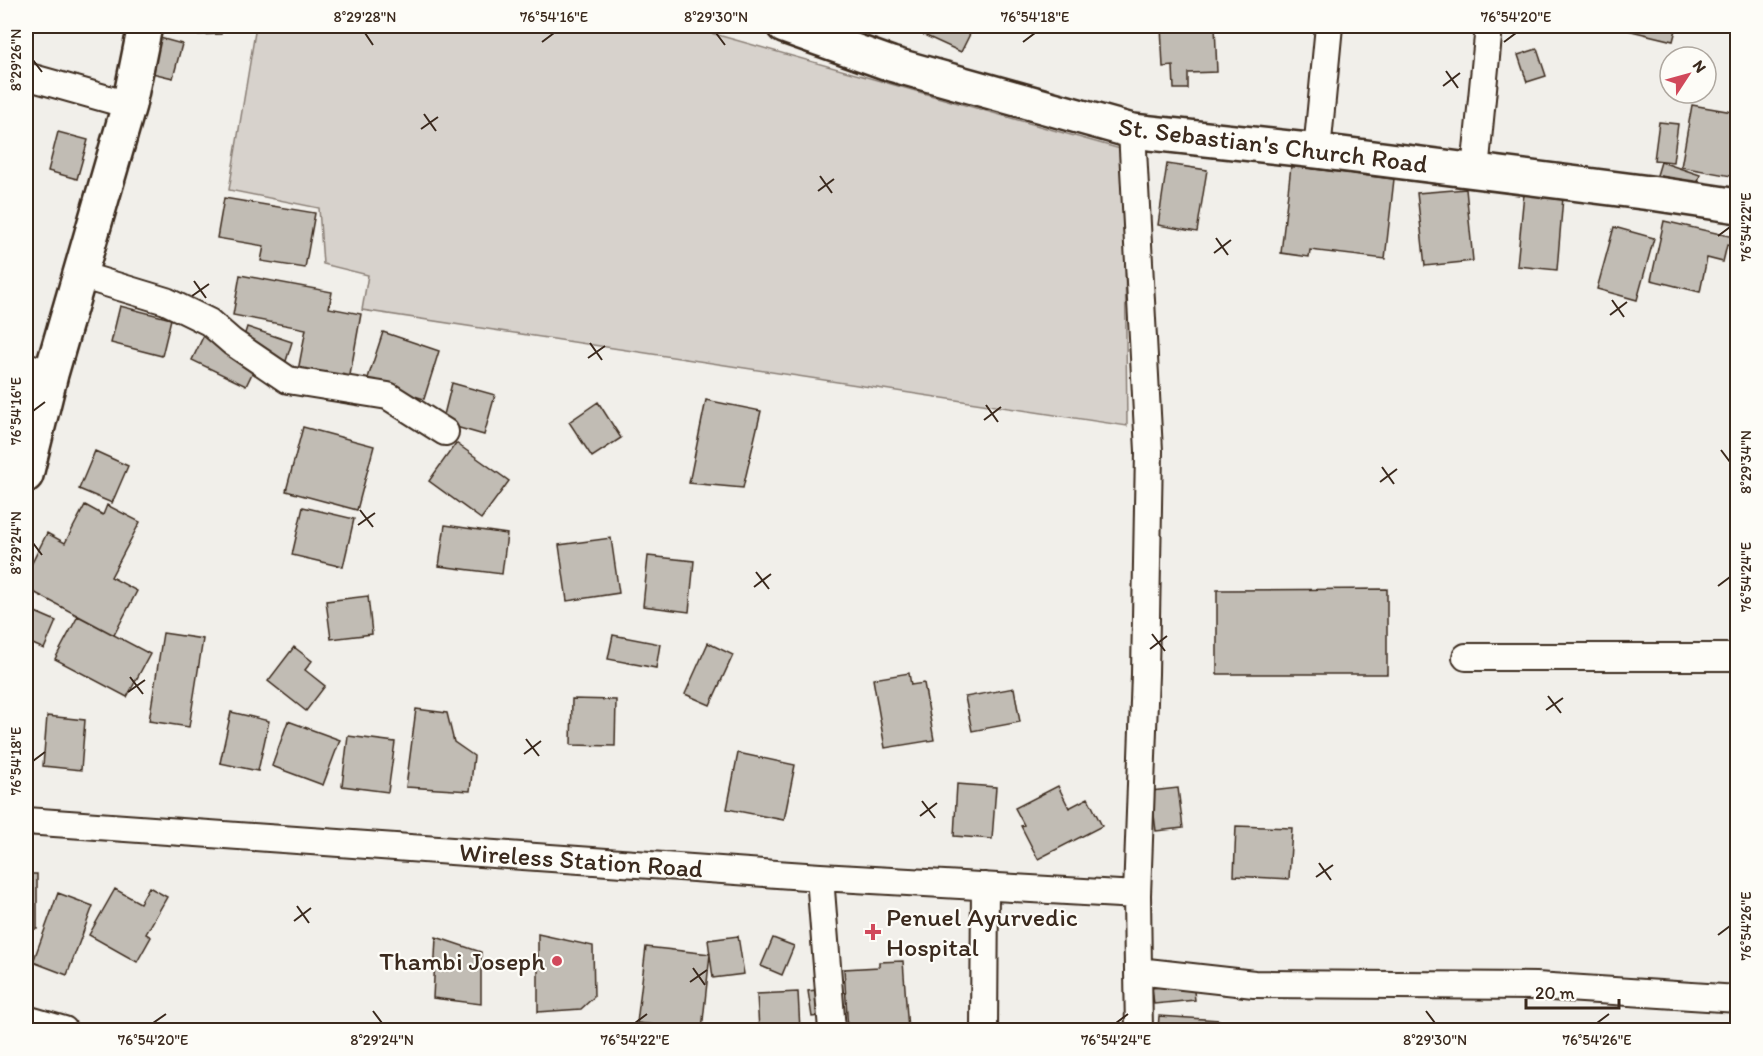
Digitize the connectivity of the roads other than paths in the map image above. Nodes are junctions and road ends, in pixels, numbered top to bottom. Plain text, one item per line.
1 (145, 26) edge
2 (784, 26) edge
3 (1329, 26) edge
4 (1489, 26) edge
5 (26, 76) edge
6 (129, 105) junction
7 (1132, 130) junction
8 (1317, 151) junction
9 (1475, 171) junction
10 (1737, 206) edge
11 (80, 275) junction
12 (38, 370) edge
13 (445, 432) dead end
14 (26, 475) edge
15 (1466, 657) dead end
16 (1737, 657) edge
17 (26, 821) edge
18 (820, 877) junction
19 (984, 886) junction
20 (1137, 895) junction
21 (1138, 970) junction
22 (1737, 999) edge
23 (26, 1019) edge
24 (64, 1030) edge
25 (832, 1030) edge
26 (984, 1030) edge
27 (1139, 1030) edge

1 - 6 street
2 - 7 street, St. Sebastian's Church Road
3 - 8 street
4 - 9 street
5 - 6 street
6 - 11 street
7 - 8 street, St. Sebastian's Church Road
7 - 20 street
8 - 9 street, St. Sebastian's Church Road
9 - 10 street, St. Sebastian's Church Road
11 - 12 street
11 - 13 street
12 - 14 street
15 - 16 street
17 - 18 street, Wireless Station Road
18 - 19 street, Wireless Station Road
18 - 25 street
19 - 20 street, Wireless Station Road
19 - 26 street
20 - 21 street
21 - 22 street
21 - 27 street
23 - 24 street

